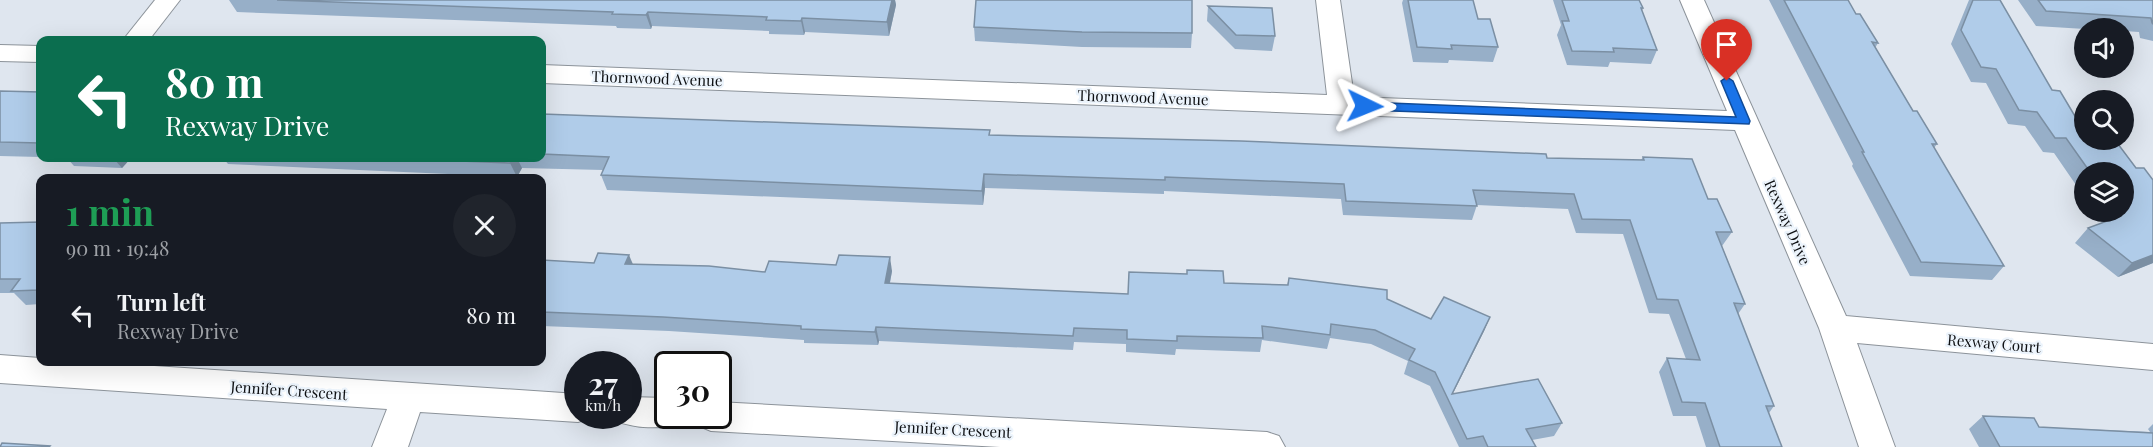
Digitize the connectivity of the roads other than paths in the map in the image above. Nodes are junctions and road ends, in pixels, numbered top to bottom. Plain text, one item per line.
1 (168, 0) edge
2 (1328, 0) edge
3 (1692, 0) edge
4 (139, 36) edge
5 (0, 53) edge
6 (36, 54) edge
7 (546, 74) edge
8 (1342, 105) junction
9 (1744, 121) junction
10 (1835, 328) junction
11 (2153, 357) edge
12 (0, 369) edge
13 (408, 398) junction
14 (564, 407) edge
15 (732, 417) edge
16 (390, 447) edge
17 (1267, 447) edge
18 (1877, 447) edge

1 - 4 street
2 - 8 street
3 - 9 street, Rexway Drive
5 - 6 street
7 - 8 street, Thornwood Avenue
8 - 9 street, Thornwood Avenue
9 - 10 street, Rexway Drive
10 - 11 street, Rexway Court
10 - 18 street, Rexway Drive
12 - 13 street, Jennifer Crescent
13 - 14 street, Jennifer Crescent
13 - 16 street
15 - 17 street, Jennifer Crescent

